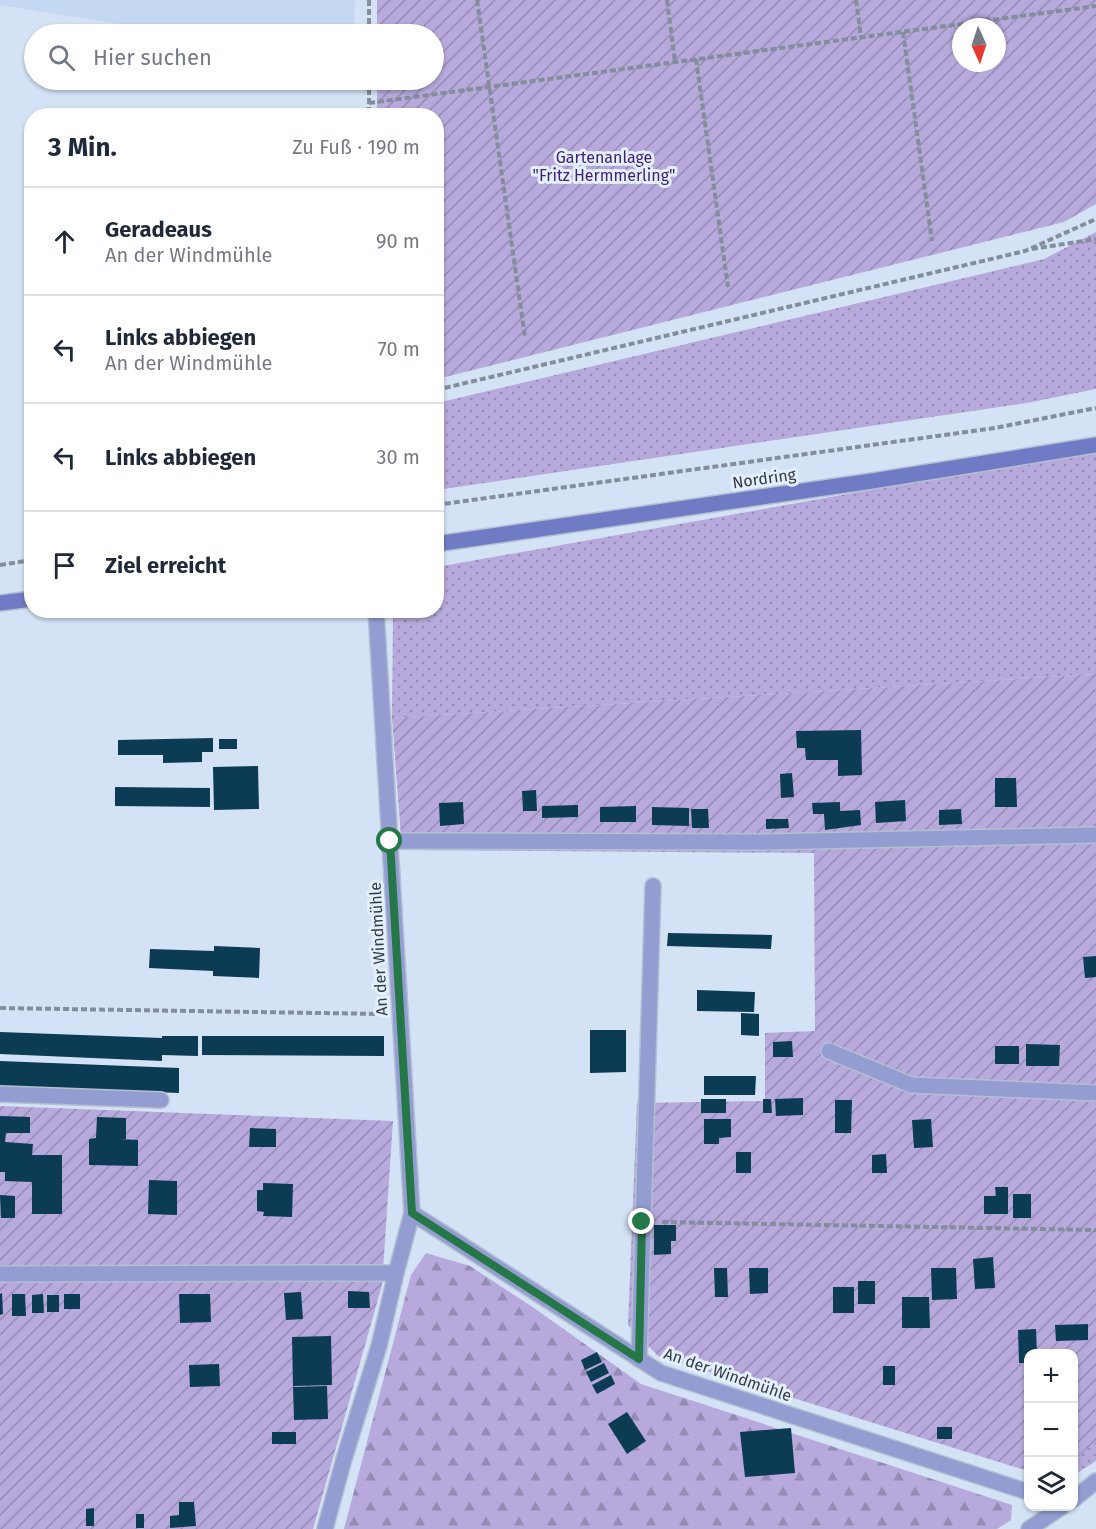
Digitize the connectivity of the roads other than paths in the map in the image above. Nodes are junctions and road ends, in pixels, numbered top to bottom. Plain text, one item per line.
1 (1096, 445) edge
2 (444, 543) edge
3 (24, 600) edge
4 (0, 603) edge
5 (376, 618) edge
6 (1096, 835) edge
7 (390, 841) junction
8 (653, 886) dead end
9 (829, 1051) dead end
10 (1096, 1093) edge
11 (0, 1094) edge
12 (161, 1100) dead end
13 (412, 1213) junction
14 (396, 1273) junction
15 (0, 1274) edge
16 (639, 1359) junction
17 (1096, 1481) edge
18 (1024, 1490) edge
19 (1078, 1496) edge
20 (1056, 1511) edge
21 (325, 1529) edge
22 (1029, 1529) edge

1 - 2 main road, Nordring
3 - 4 main road
5 - 7 street, An der Windmühle
6 - 7 street
7 - 13 street, An der Windmühle
8 - 16 street
9 - 10 street
11 - 12 street
13 - 14 street, An der Windmühle
13 - 16 street, An der Windmühle
14 - 15 street
14 - 21 street, An der Windmühle
16 - 18 street, An der Windmühle
17 - 19 street
20 - 22 street

